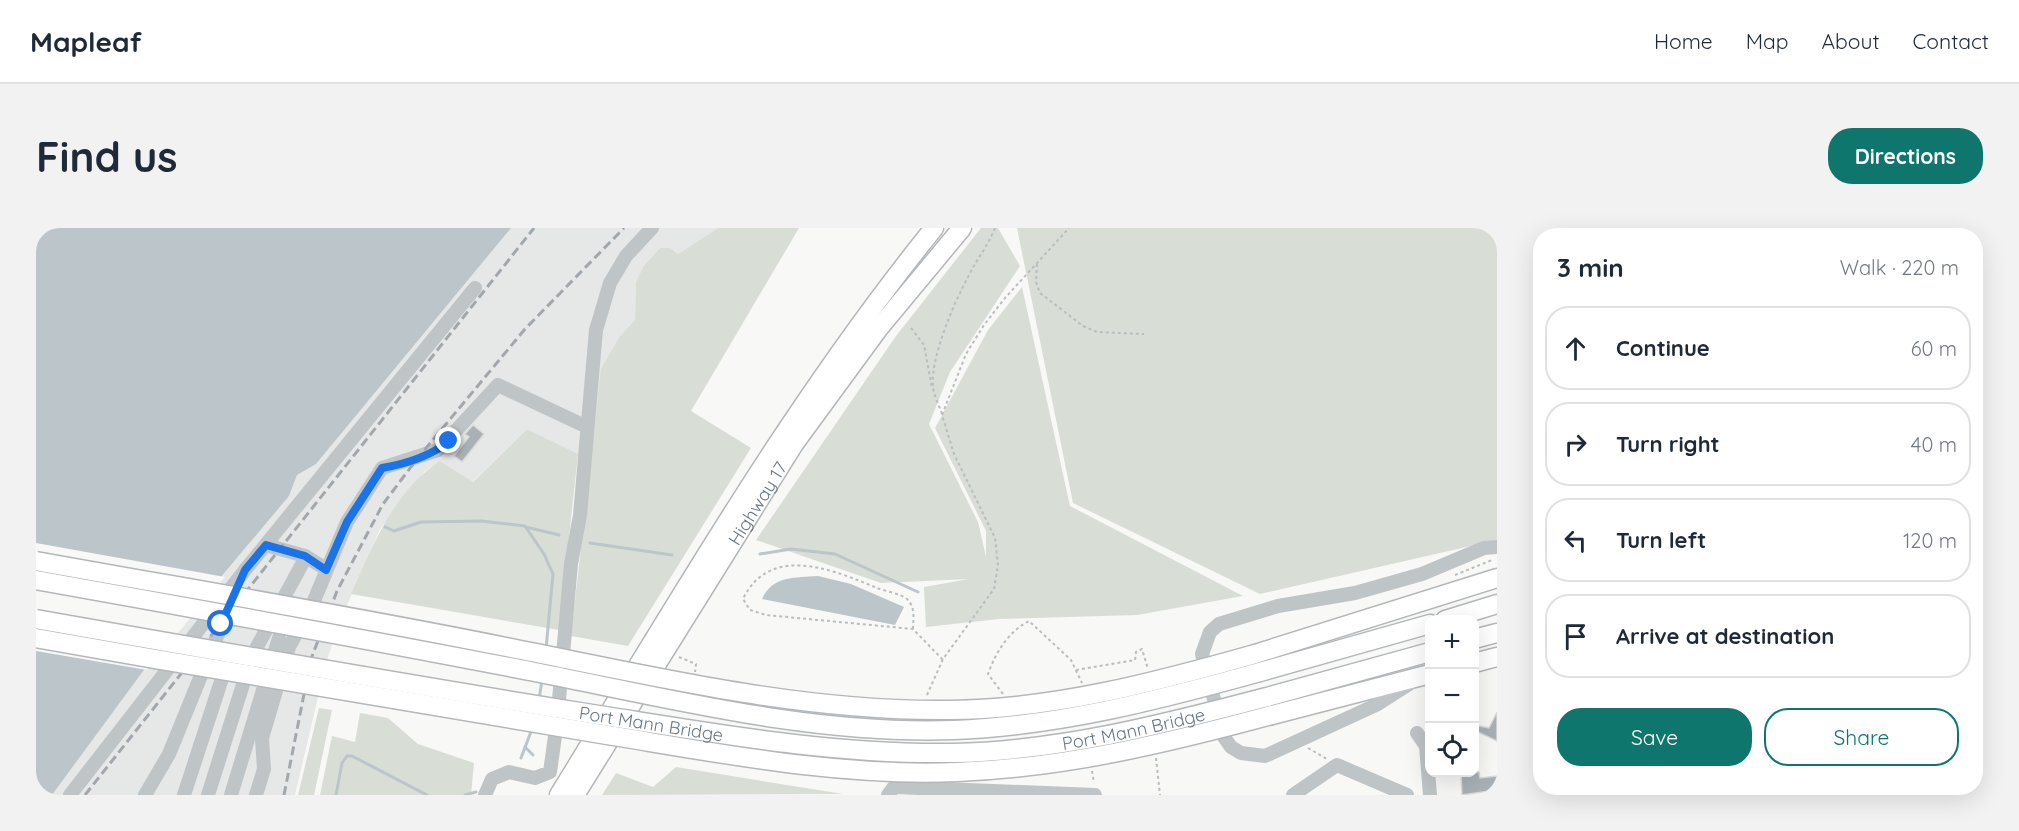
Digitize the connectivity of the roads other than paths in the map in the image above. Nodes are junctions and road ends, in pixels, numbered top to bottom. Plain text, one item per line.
1 (652, 228) edge
2 (934, 228) edge
3 (962, 228) edge
4 (475, 288) dead end
5 (585, 426) junction
6 (266, 545) junction
7 (1497, 547) edge
8 (306, 557) junction
9 (36, 561) edge
10 (245, 570) junction
11 (326, 570) junction
12 (1497, 578) edge
13 (36, 580) edge
14 (1497, 604) edge
15 (1461, 615) edge
16 (36, 619) edge
17 (1425, 625) edge
18 (1497, 633) edge
19 (36, 638) edge
20 (279, 638) dead end
21 (1479, 638) edge
22 (234, 645) dead end
23 (1425, 653) edge
24 (1497, 657) edge
25 (1479, 662) edge
26 (1425, 675) edge
27 (1425, 676) edge
28 (1417, 733) dead end
29 (70, 795) edge
30 (145, 795) edge
31 (184, 795) edge
32 (208, 795) edge
33 (231, 795) edge
34 (256, 795) edge
35 (485, 795) edge
36 (559, 795) edge
37 (575, 795) edge
38 (888, 795) edge
39 (1095, 795) edge
40 (1293, 795) edge
41 (1407, 795) edge
42 (1430, 795) edge

1 - 5 street
2 - 36 highway, Highway 17
3 - 37 highway, Highway 17
4 - 6 street
5 - 11 street
5 - 35 street
6 - 8 street
6 - 10 street
7 - 27 street
8 - 11 street
8 - 32 street
9 - 12 highway, bridge
10 - 29 street
10 - 30 street
11 - 34 street
13 - 17 highway, Port Mann Bridge, bridge
14 - 15 highway
16 - 23 highway, Port Mann Bridge, bridge
18 - 21 highway
19 - 26 highway, bridge
20 - 33 street
22 - 31 street
24 - 25 highway
28 - 42 street
38 - 39 street
40 - 41 street

